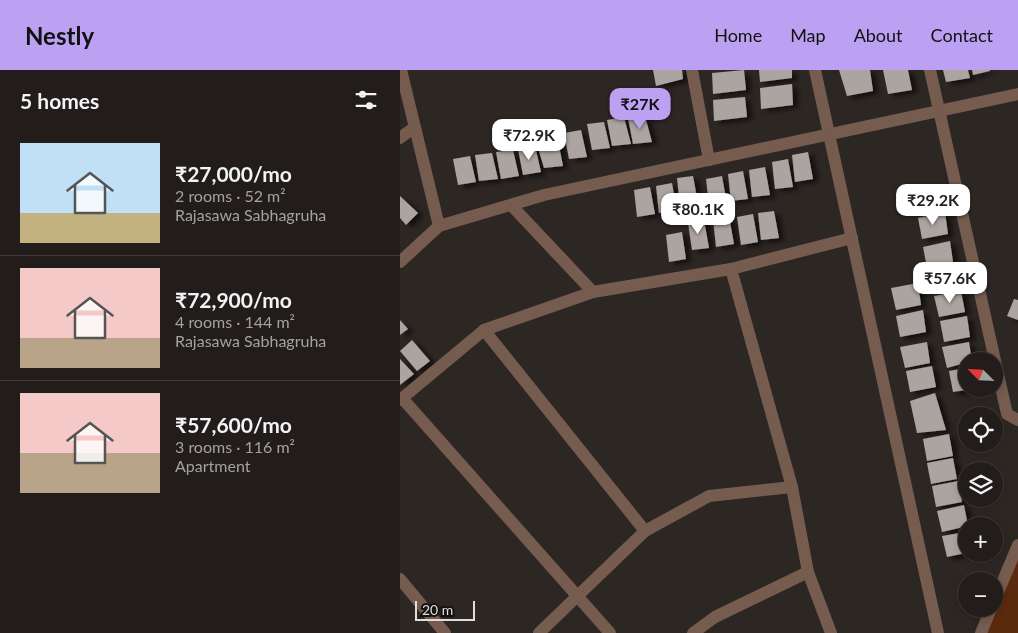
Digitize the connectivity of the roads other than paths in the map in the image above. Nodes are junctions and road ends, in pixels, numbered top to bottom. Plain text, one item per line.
1 (401, 70) edge
2 (692, 70) edge
3 (815, 70) edge
4 (930, 70) edge
5 (1018, 94) edge
6 (939, 111) junction
7 (414, 127) junction
8 (830, 134) junction
9 (400, 138) edge
10 (709, 160) junction
11 (512, 206) junction
12 (439, 226) junction
13 (852, 238) junction
14 (400, 262) edge
15 (731, 269) junction
16 (592, 292) junction
17 (484, 330) junction
18 (401, 399) edge
19 (1018, 420) edge
20 (792, 488) junction
21 (645, 531) junction
22 (1018, 545) edge
23 (808, 572) junction
24 (400, 579) edge
25 (1003, 581) edge
26 (577, 596) junction
27 (988, 617) edge
28 (445, 633) edge
29 (539, 633) edge
30 (610, 633) edge
31 (693, 633) edge
32 (831, 633) edge
33 (938, 633) edge
34 (981, 633) edge

1 - 7 street
2 - 10 street
3 - 8 street
4 - 6 street
5 - 6 street
6 - 8 street
6 - 19 street
7 - 9 street
7 - 12 street
8 - 10 street
8 - 13 street
10 - 11 street
11 - 12 street
11 - 16 street
12 - 14 street
13 - 15 street
13 - 33 street
15 - 16 street
15 - 20 street
16 - 17 street
17 - 18 street
17 - 21 street
18 - 26 street
20 - 21 street
20 - 23 street
21 - 26 street
22 - 25 street
23 - 31 street
23 - 32 street
24 - 28 street
26 - 29 street
26 - 30 street
27 - 34 street

